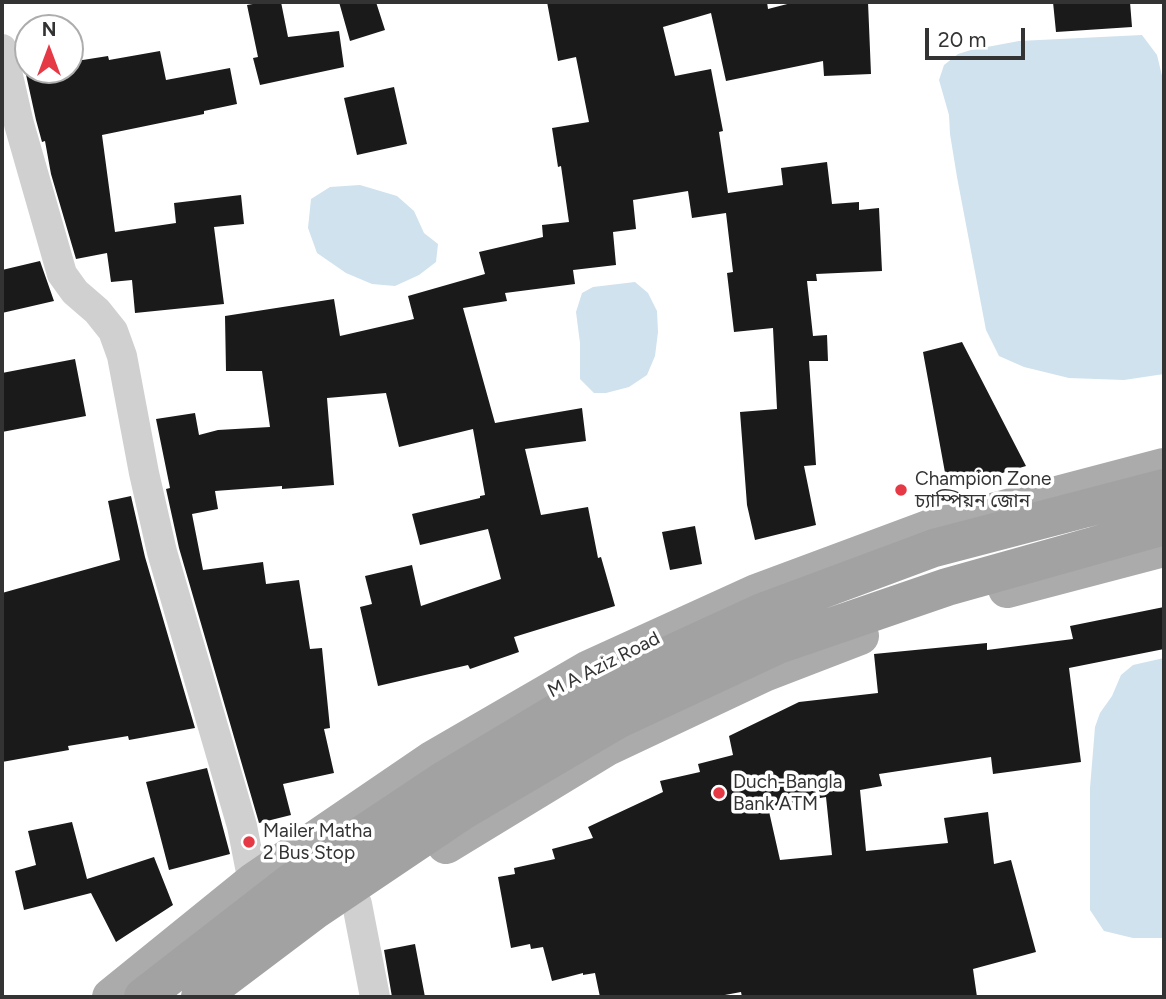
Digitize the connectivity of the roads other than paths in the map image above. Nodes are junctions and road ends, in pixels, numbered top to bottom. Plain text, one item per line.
1 (2, 49) edge
2 (1164, 467) edge
3 (1164, 488) edge
4 (1164, 526) edge
5 (1164, 548) edge
6 (253, 882) junction
7 (357, 904) junction
8 (111, 997) edge
9 (143, 997) edge
10 (200, 997) edge
11 (231, 997) edge
12 (375, 997) edge

1 - 6 street
2 - 6 main road, M A Aziz Road
3 - 9 highway
4 - 10 highway
5 - 7 main road
6 - 8 main road, M A Aziz Road
7 - 11 main road
7 - 12 street

